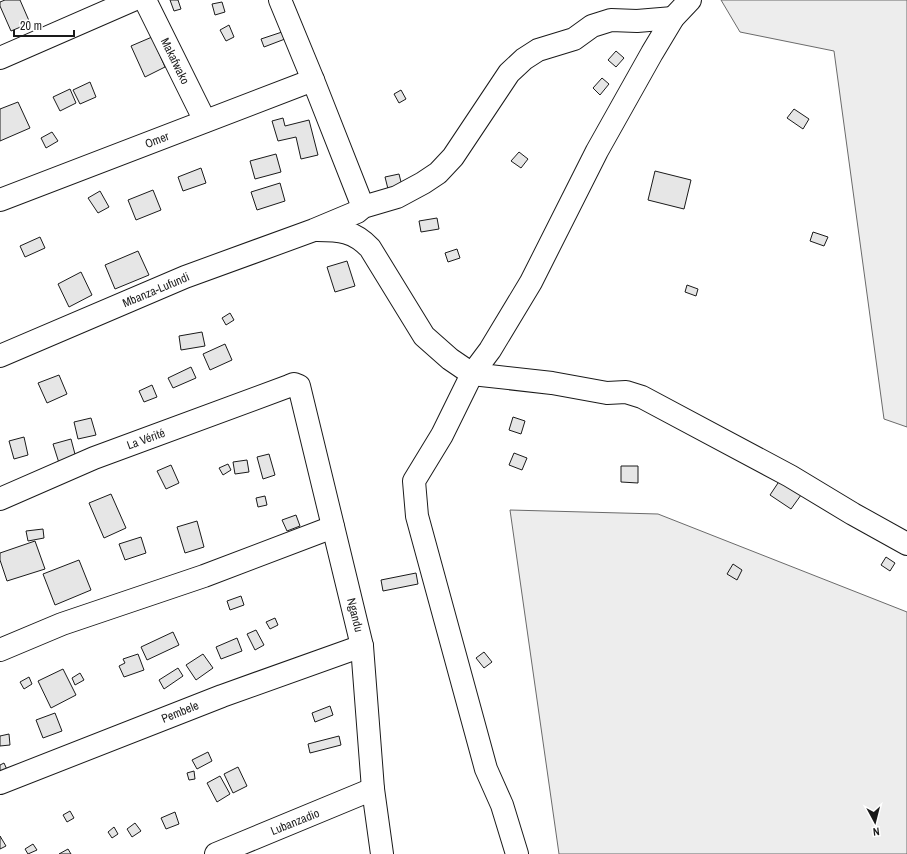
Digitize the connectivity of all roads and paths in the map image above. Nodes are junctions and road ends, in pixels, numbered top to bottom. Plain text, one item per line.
1 (133, 0) edge
2 (145, 0) edge
3 (280, 0) edge
4 (690, 0) edge
5 (673, 18) junction
6 (0, 58) edge
7 (313, 80) junction
8 (205, 121) junction
9 (0, 200) edge
10 (363, 207) junction
11 (314, 230) junction
12 (0, 356) edge
13 (472, 374) junction
14 (294, 384) joint
15 (0, 499) edge
16 (333, 527) junction
17 (907, 544) edge
18 (362, 646) junction
19 (0, 650) edge
20 (0, 784) edge
21 (373, 789) junction
22 (216, 854) edge
23 (382, 854) edge
24 (517, 854) edge

1 - 6 street
2 - 8 street, Makafwako
3 - 7 street
4 - 5 street
5 - 10 street, Mbanza-Lufundi
5 - 13 street
7 - 8 street, Omer
7 - 10 street
8 - 9 street, Omer
10 - 11 street, Mbanza-Lufundi
11 - 12 street, Mbanza-Lufundi
11 - 13 street
13 - 17 street
13 - 24 street
14 - 15 street, La Vérité
14 - 16 street, Ngandu
16 - 18 street, Ngandu
16 - 19 street
18 - 20 street, Pembele
18 - 21 street, Ngandu
21 - 22 street, Lubanzadio
21 - 23 street, Ngandu

